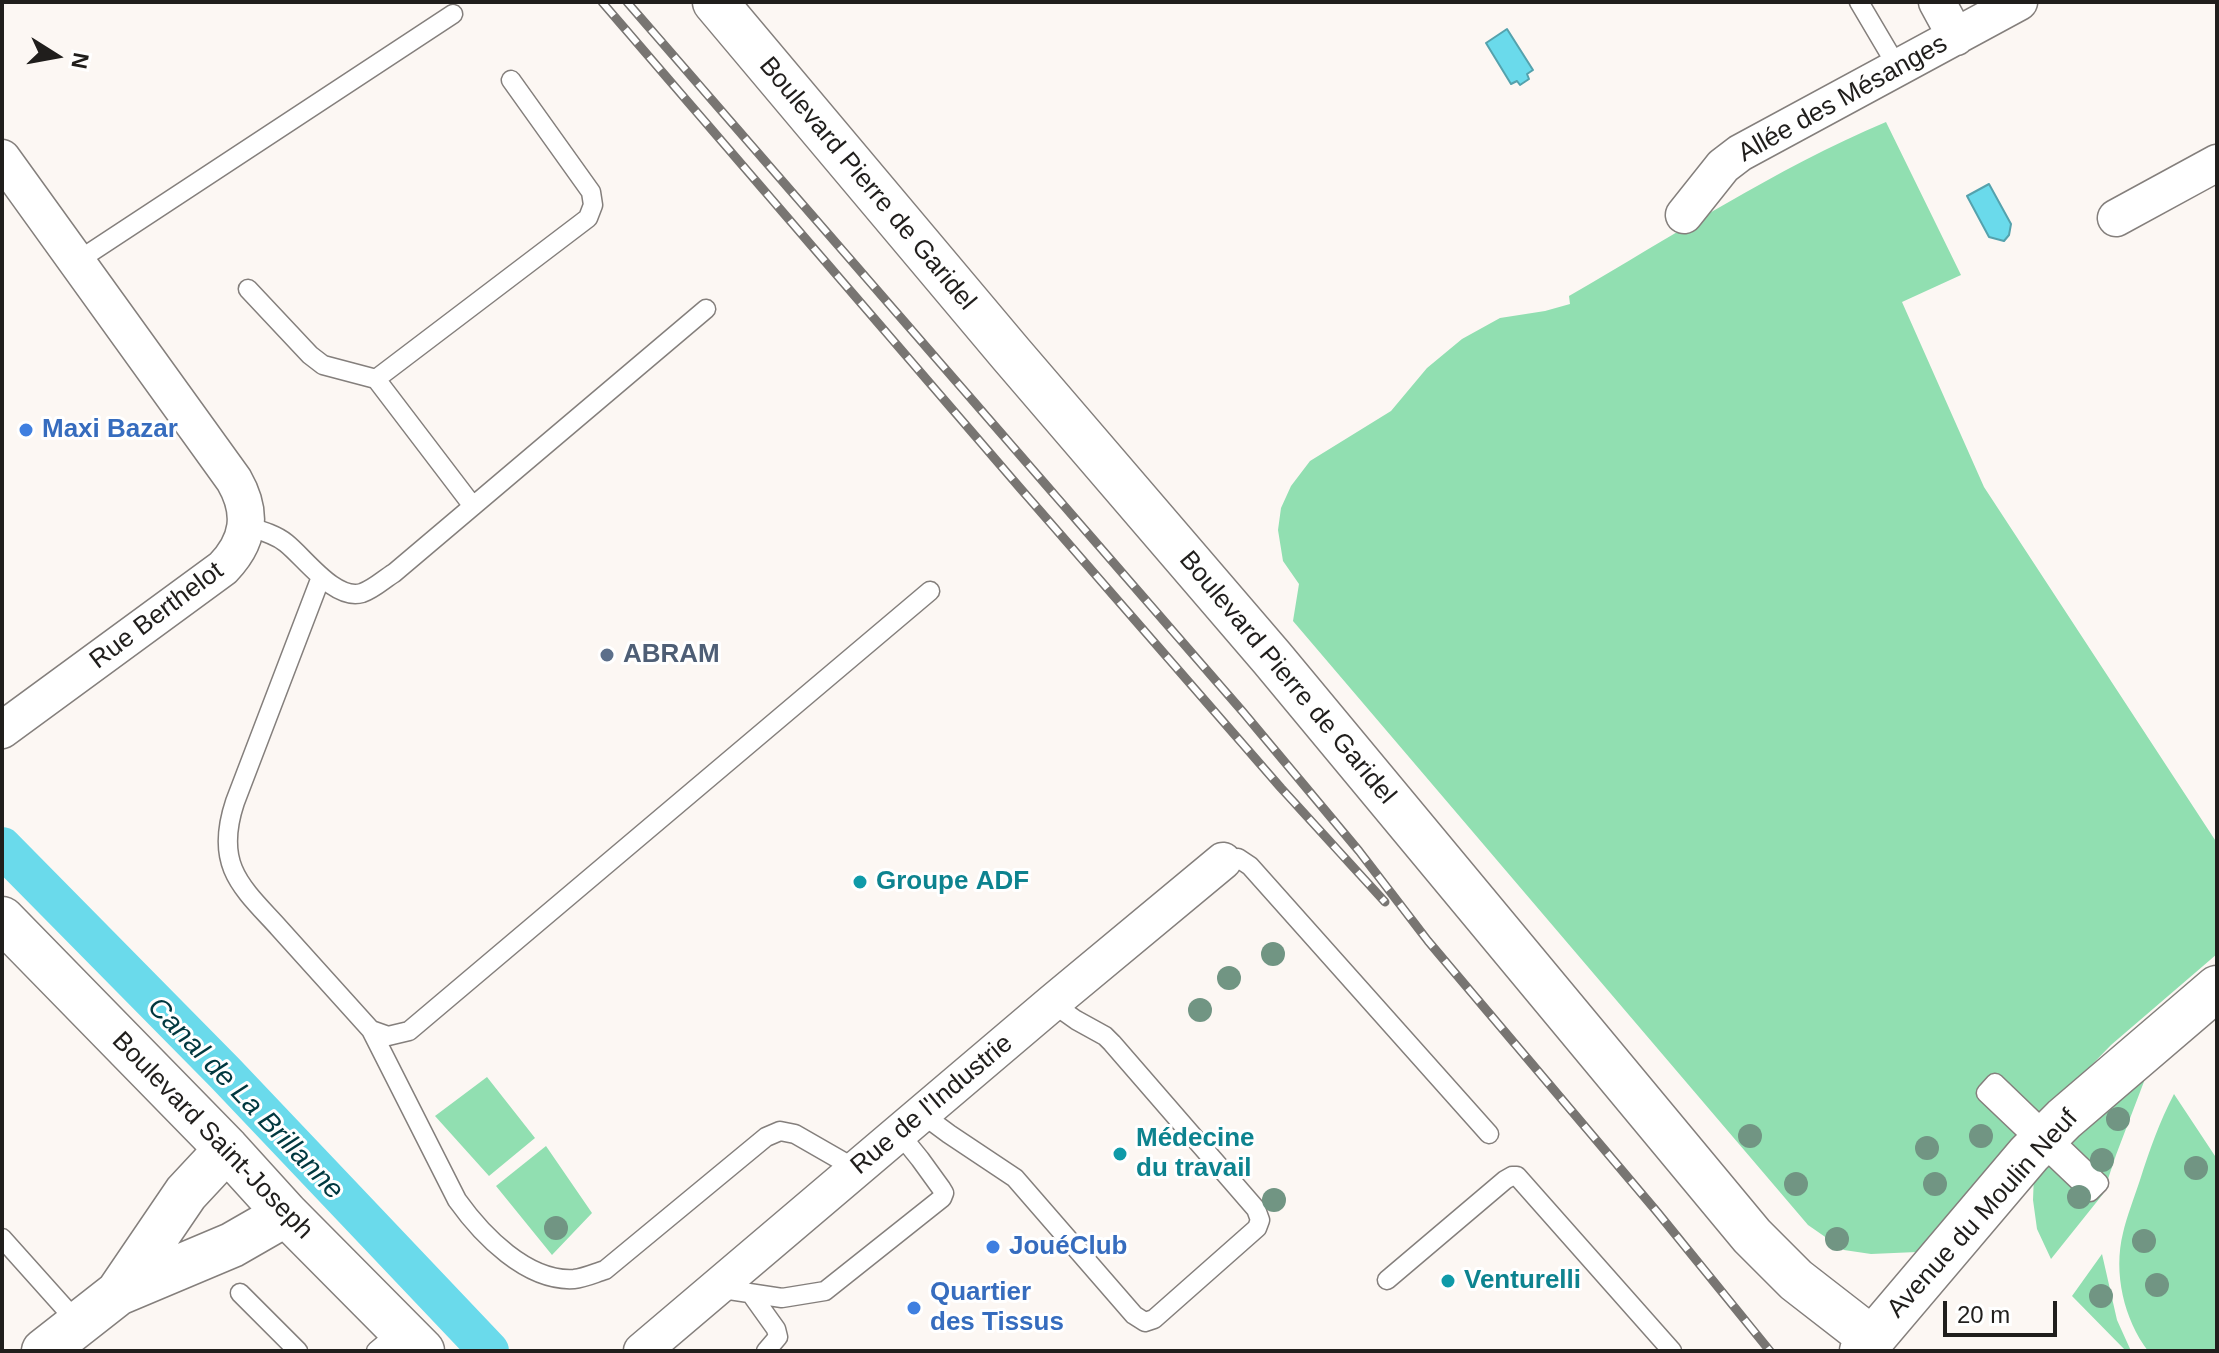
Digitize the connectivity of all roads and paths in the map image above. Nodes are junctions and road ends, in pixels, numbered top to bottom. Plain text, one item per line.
1 (715, 2) edge
2 (1859, 2) edge
3 (1937, 2) edge
4 (2019, 2) edge
5 (453, 14) dead end
6 (1956, 37) junction
7 (1898, 68) junction
8 (511, 80) dead end
9 (2, 158) edge
10 (2217, 163) edge
11 (1684, 215) dead end
12 (2116, 218) dead end
13 (76, 262) junction
14 (248, 289) dead end
15 (706, 309) dead end
16 (376, 379) junction
17 (472, 505) junction
18 (246, 526) junction
19 (321, 577) junction
20 (930, 591) dead end
21 (2, 730) edge
22 (1223, 861) joint
23 (2, 919) edge
24 (2217, 988) edge
25 (1052, 1003) junction
26 (371, 1030) junction
27 (910, 1124) junction
28 (1489, 1134) dead end
29 (227, 1149) junction
30 (856, 1169) junction
31 (286, 1214) junction
32 (2, 1238) edge
33 (1387, 1280) dead end
34 (716, 1288) junction
35 (118, 1293) junction
36 (240, 1293) dead end
37 (751, 1294) junction
38 (79, 1324) junction
39 (400, 1344) edge
40 (1867, 1345) edge
41 (44, 1351) edge
42 (298, 1351) edge
43 (642, 1351) edge
44 (766, 1351) edge
45 (1672, 1351) edge

1 - 40 street, Boulevard Pierre de Garidel
2 - 7 lane
3 - 6 street
4 - 6 street, Allée des Mésanges
5 - 13 lane
6 - 7 street, Allée des Mésanges
7 - 11 street, Allée des Mésanges
8 - 16 lane
9 - 13 street
10 - 12 street
13 - 18 street
14 - 16 lane
15 - 17 lane
16 - 17 lane
17 - 19 lane
18 - 19 lane
18 - 21 street, Rue Berthelot
19 - 26 lane
20 - 26 lane
22 - 25 street, Rue de l'Industrie
22 - 28 lane
23 - 29 street, Boulevard Saint-Joseph
24 - 40 street, Avenue du Moulin Neuf
25 - 27 street, Rue de l'Industrie
25 - 27 lane
26 - 30 lane
27 - 30 street, Rue de l'Industrie
27 - 37 lane
29 - 31 street, Boulevard Saint-Joseph
29 - 35 street
30 - 34 street, Rue de l'Industrie
31 - 35 street
31 - 39 street, Boulevard Saint-Joseph
32 - 38 lane
33 - 45 lane
34 - 37 lane
34 - 43 street, Rue de l'Industrie
35 - 38 street
36 - 42 lane
37 - 44 lane
38 - 41 street

